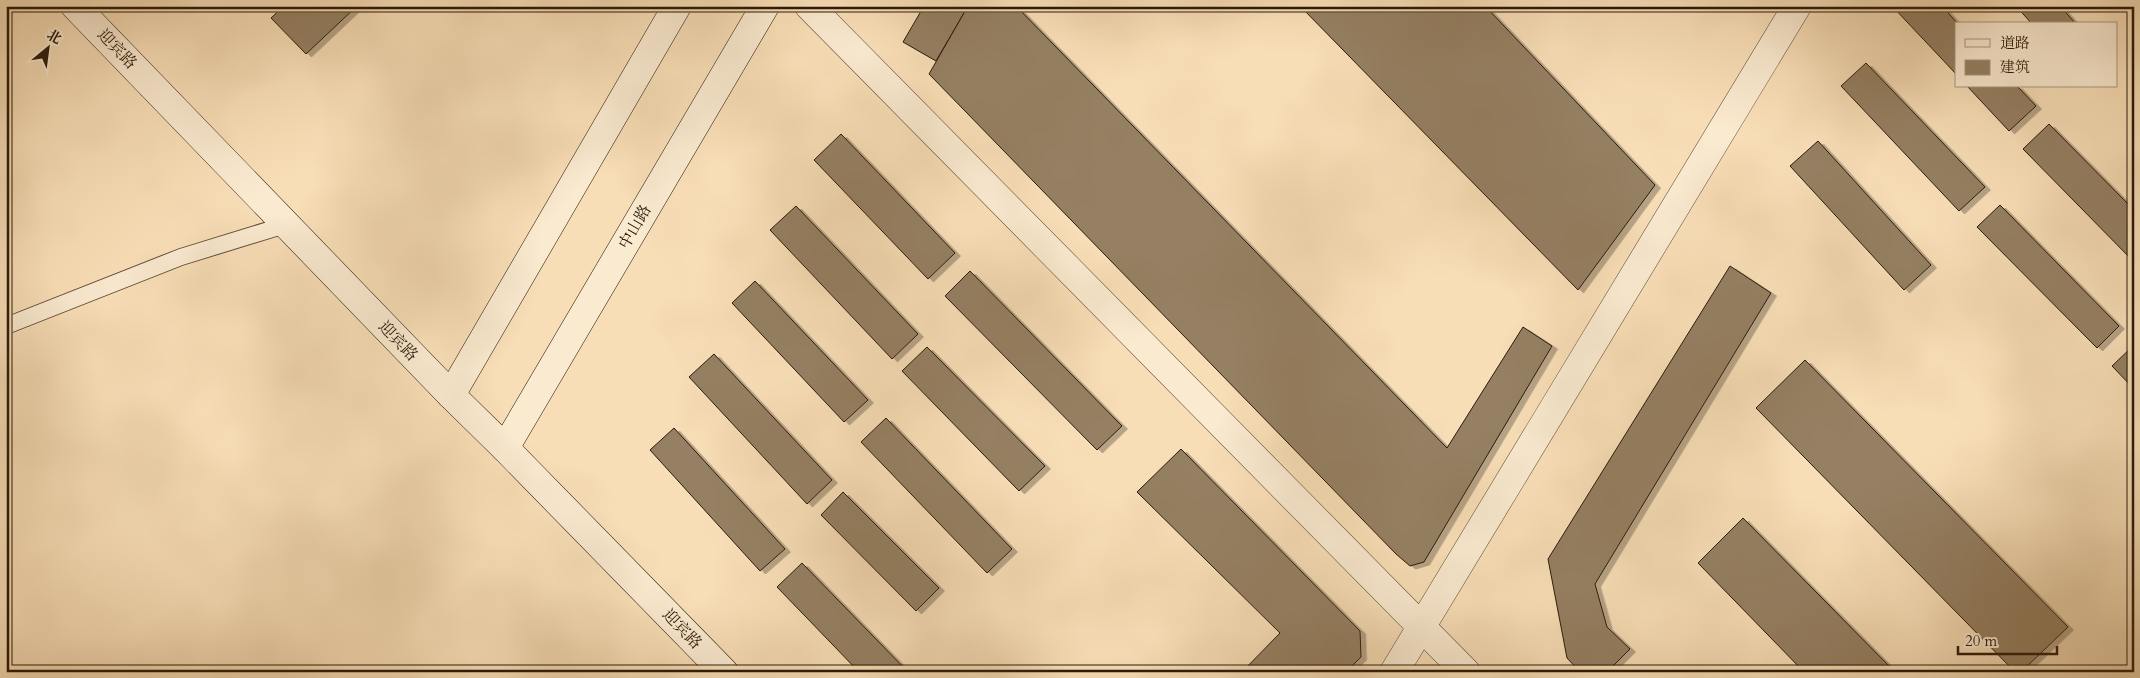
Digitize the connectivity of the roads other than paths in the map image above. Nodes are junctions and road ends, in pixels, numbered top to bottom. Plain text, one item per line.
1 (75, 6) edge
2 (677, 6) edge
3 (765, 6) edge
4 (809, 6) edge
5 (1797, 6) edge
6 (285, 224) junction
7 (6, 326) edge
8 (451, 395) junction
9 (505, 448) junction
10 (1422, 627) junction
11 (724, 672) edge
12 (1394, 672) edge
13 (1466, 672) edge

1 - 6 main road, 迎宾路
2 - 8 main road
3 - 9 main road, 中山路
4 - 10 main road
5 - 10 main road
6 - 7 lane
6 - 8 main road, 迎宾路
8 - 9 main road, 迎宾路
9 - 11 main road, 迎宾路
10 - 12 main road
10 - 13 main road

